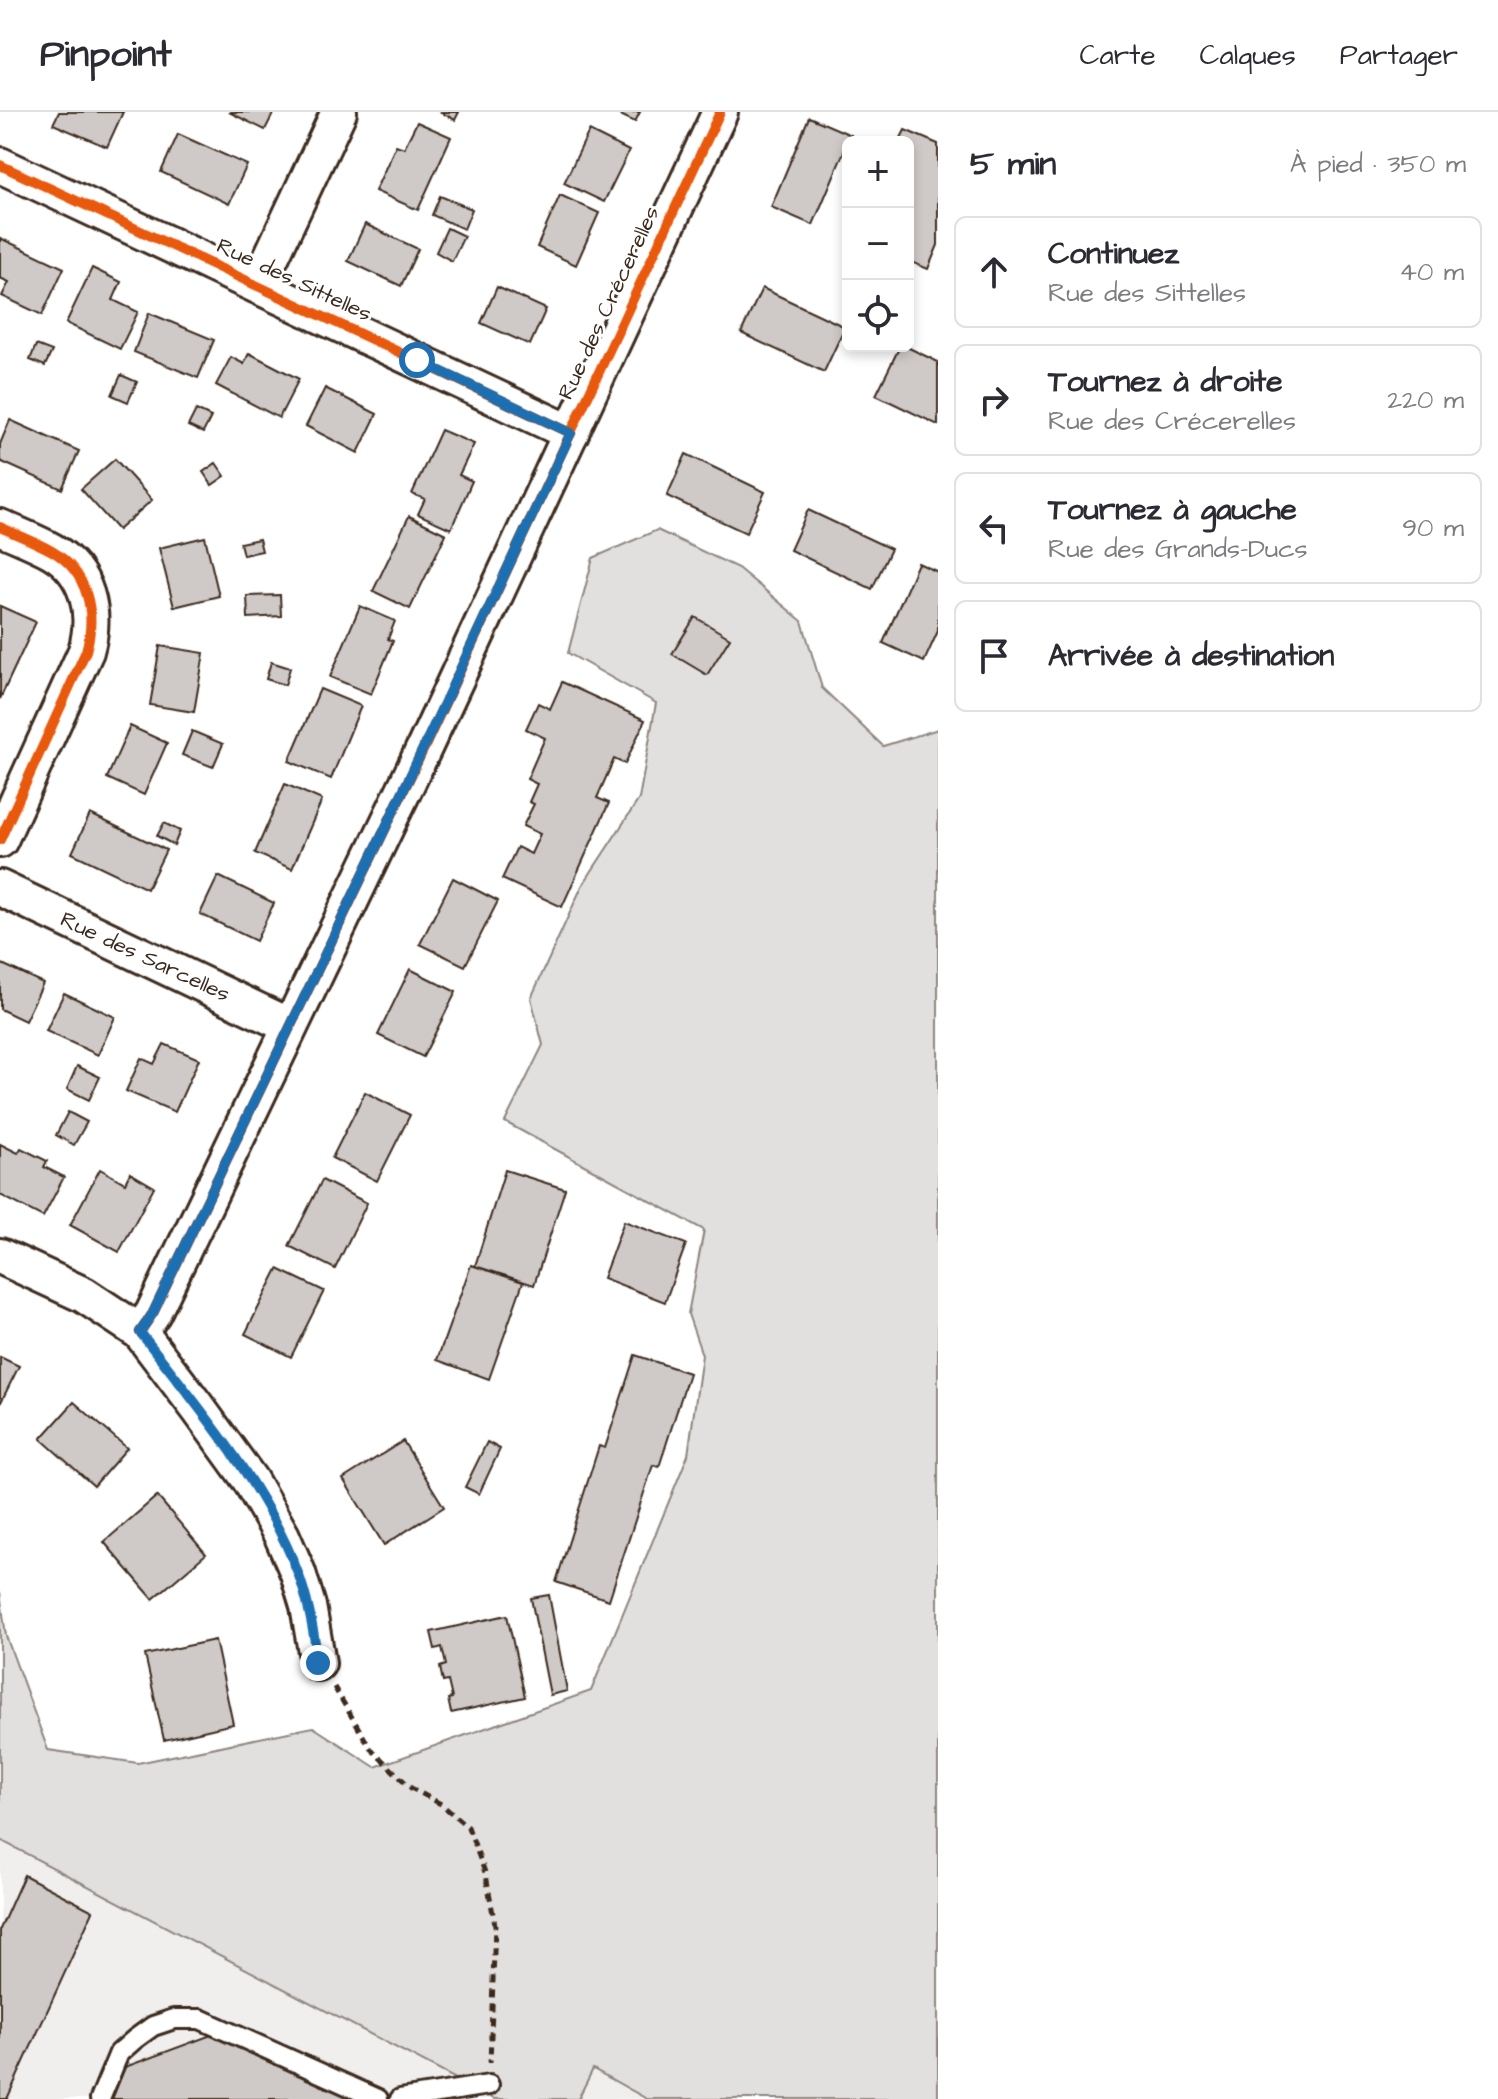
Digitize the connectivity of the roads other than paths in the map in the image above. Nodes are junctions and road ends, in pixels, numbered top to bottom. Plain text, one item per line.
1 (339, 112) edge
2 (720, 112) edge
3 (0, 165) edge
4 (258, 285) junction
5 (571, 433) junction
6 (0, 527) edge
7 (0, 840) edge
8 (0, 888) edge
9 (290, 1026) junction
10 (0, 1256) edge
11 (140, 1332) junction
12 (318, 1663) road end
13 (486, 2092) edge
14 (100, 2099) edge
15 (378, 2099) edge
16 (400, 2099) edge

1 - 4 street
2 - 5 street, Rue des Crécerelles
3 - 4 street, Rue des Sittelles
4 - 5 street, Rue des Sittelles
5 - 9 street, Rue des Crécerelles
6 - 7 street
8 - 9 street, Rue des Sarcelles
9 - 11 street, Rue des Crécerelles
10 - 11 street
11 - 12 street
13 - 16 lane
14 - 15 lane

